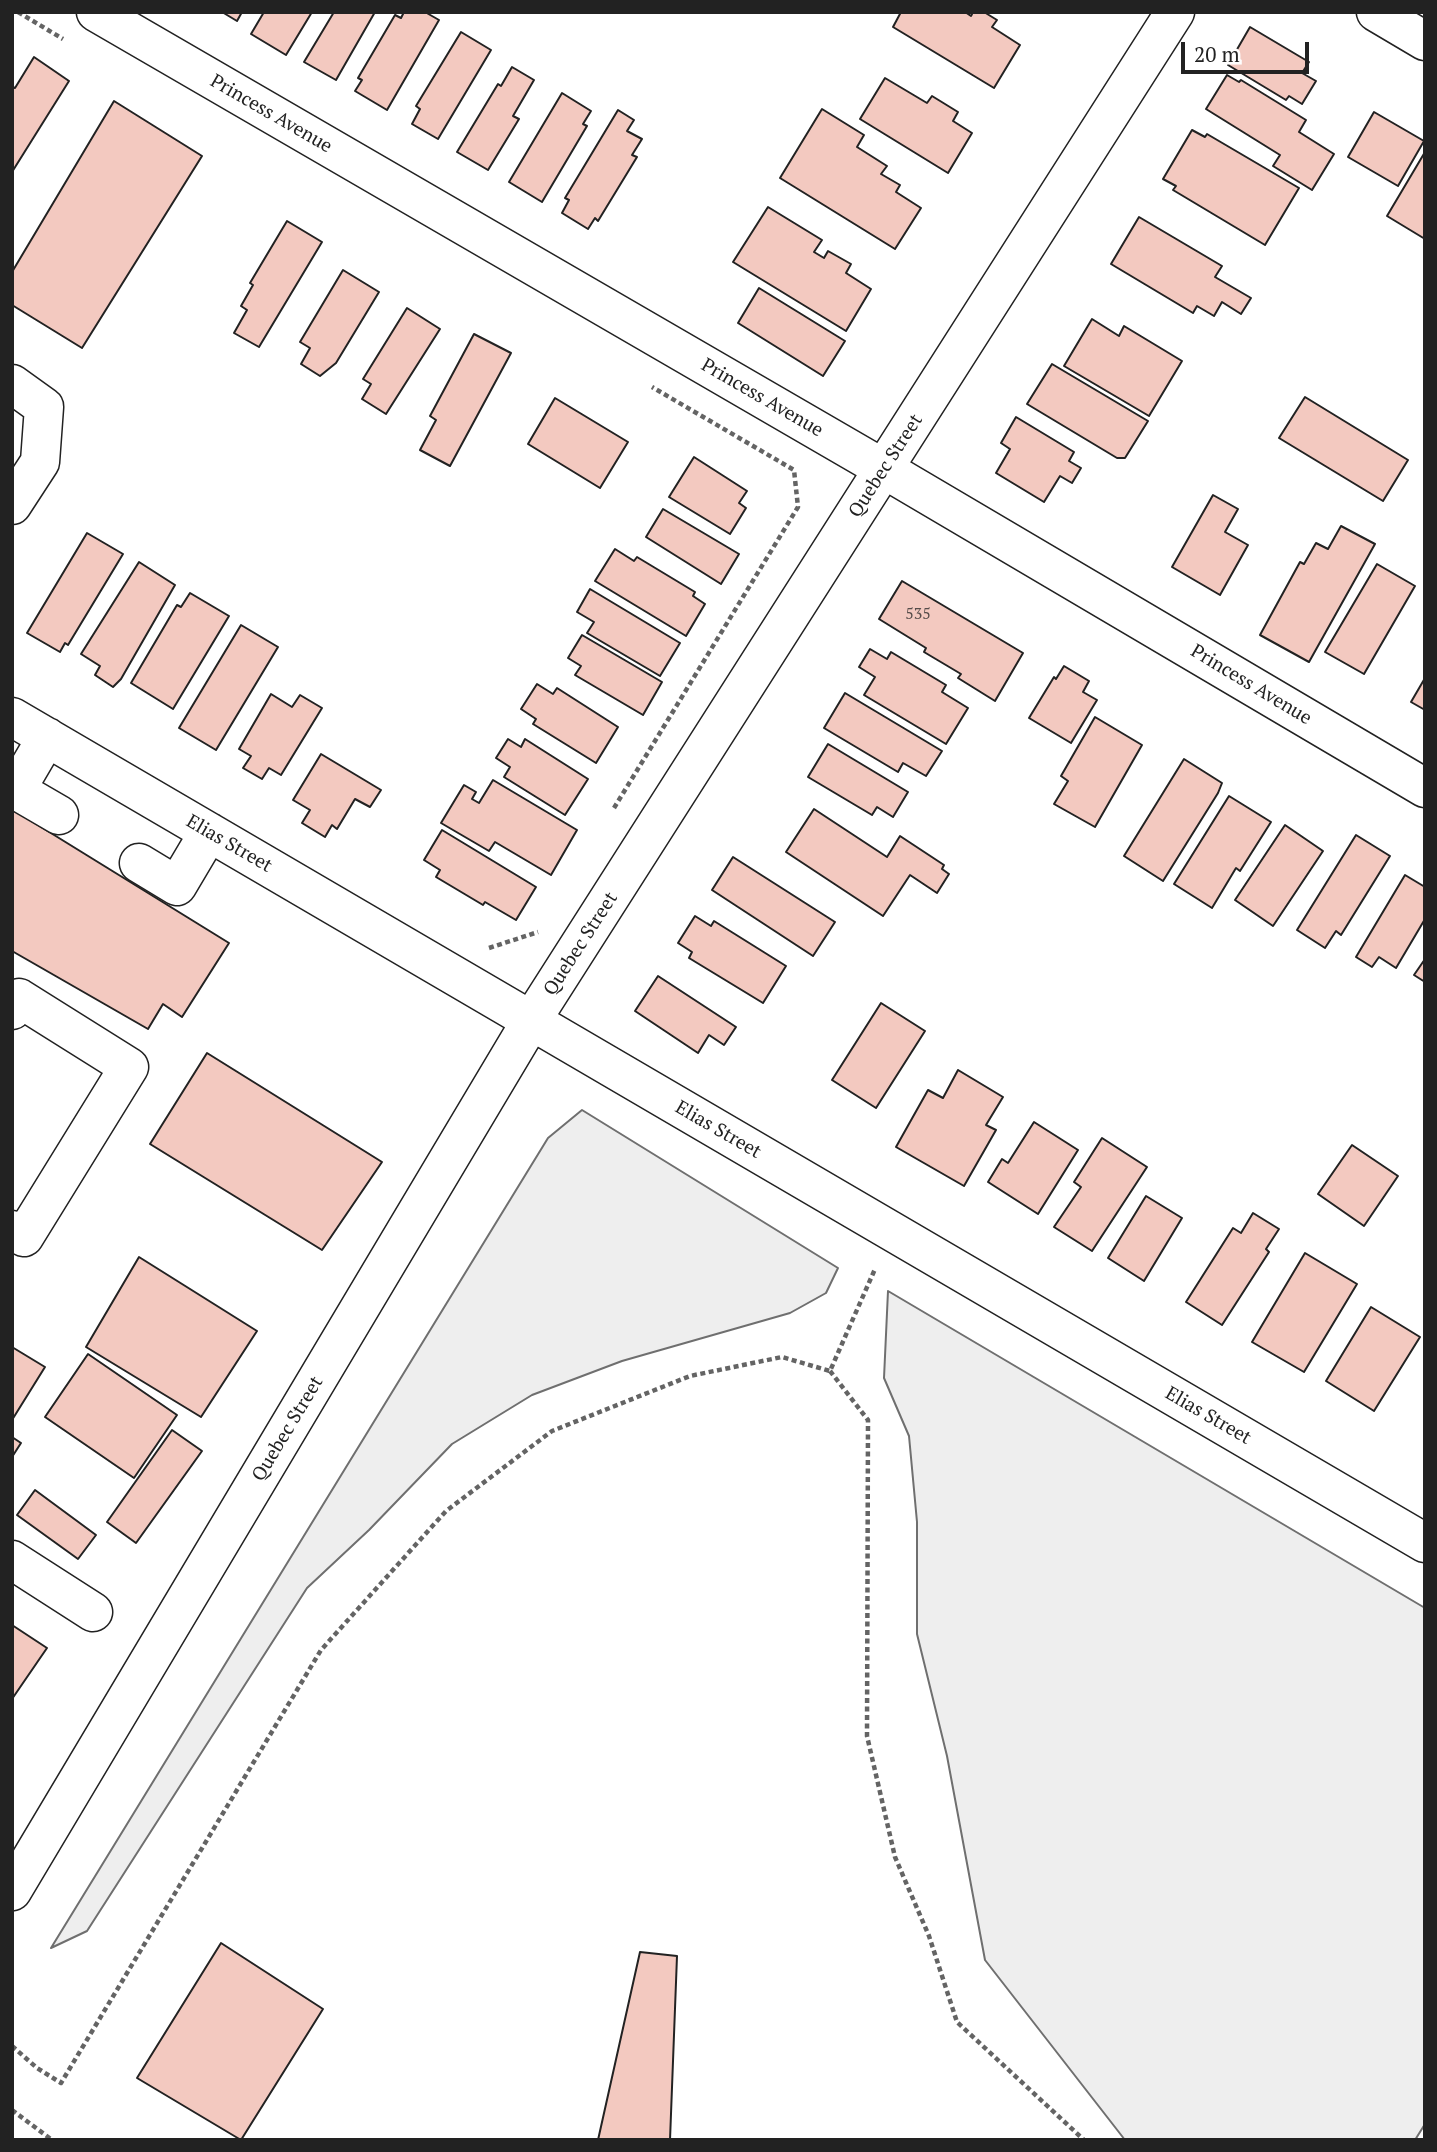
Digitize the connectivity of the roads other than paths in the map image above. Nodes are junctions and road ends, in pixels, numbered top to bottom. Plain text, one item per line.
1 (96, 12) edge
2 (1175, 12) edge
3 (1376, 12) edge
4 (1425, 41) edge
5 (12, 384) edge
6 (884, 469) junction
7 (12, 505) edge
8 (12, 717) edge
9 (47, 737) junction
10 (1425, 788) edge
11 (59, 815) dead end
12 (209, 832) junction
13 (139, 863) dead end
14 (12, 1010) edge
15 (531, 1021) junction
16 (12, 1230) edge
17 (1425, 1543) edge
18 (12, 1560) edge
19 (93, 1612) dead end
20 (12, 1891) edge

1 - 6 street, Princess Avenue
2 - 6 street, Quebec Street
3 - 4 street
5 - 7 street
6 - 10 street, Princess Avenue
6 - 15 street, Quebec Street
8 - 9 street, Elias Street
9 - 11 street
9 - 12 street, Elias Street
12 - 13 street
12 - 15 street, Elias Street
14 - 16 street
15 - 17 street, Elias Street
15 - 20 street, Quebec Street
18 - 19 street

